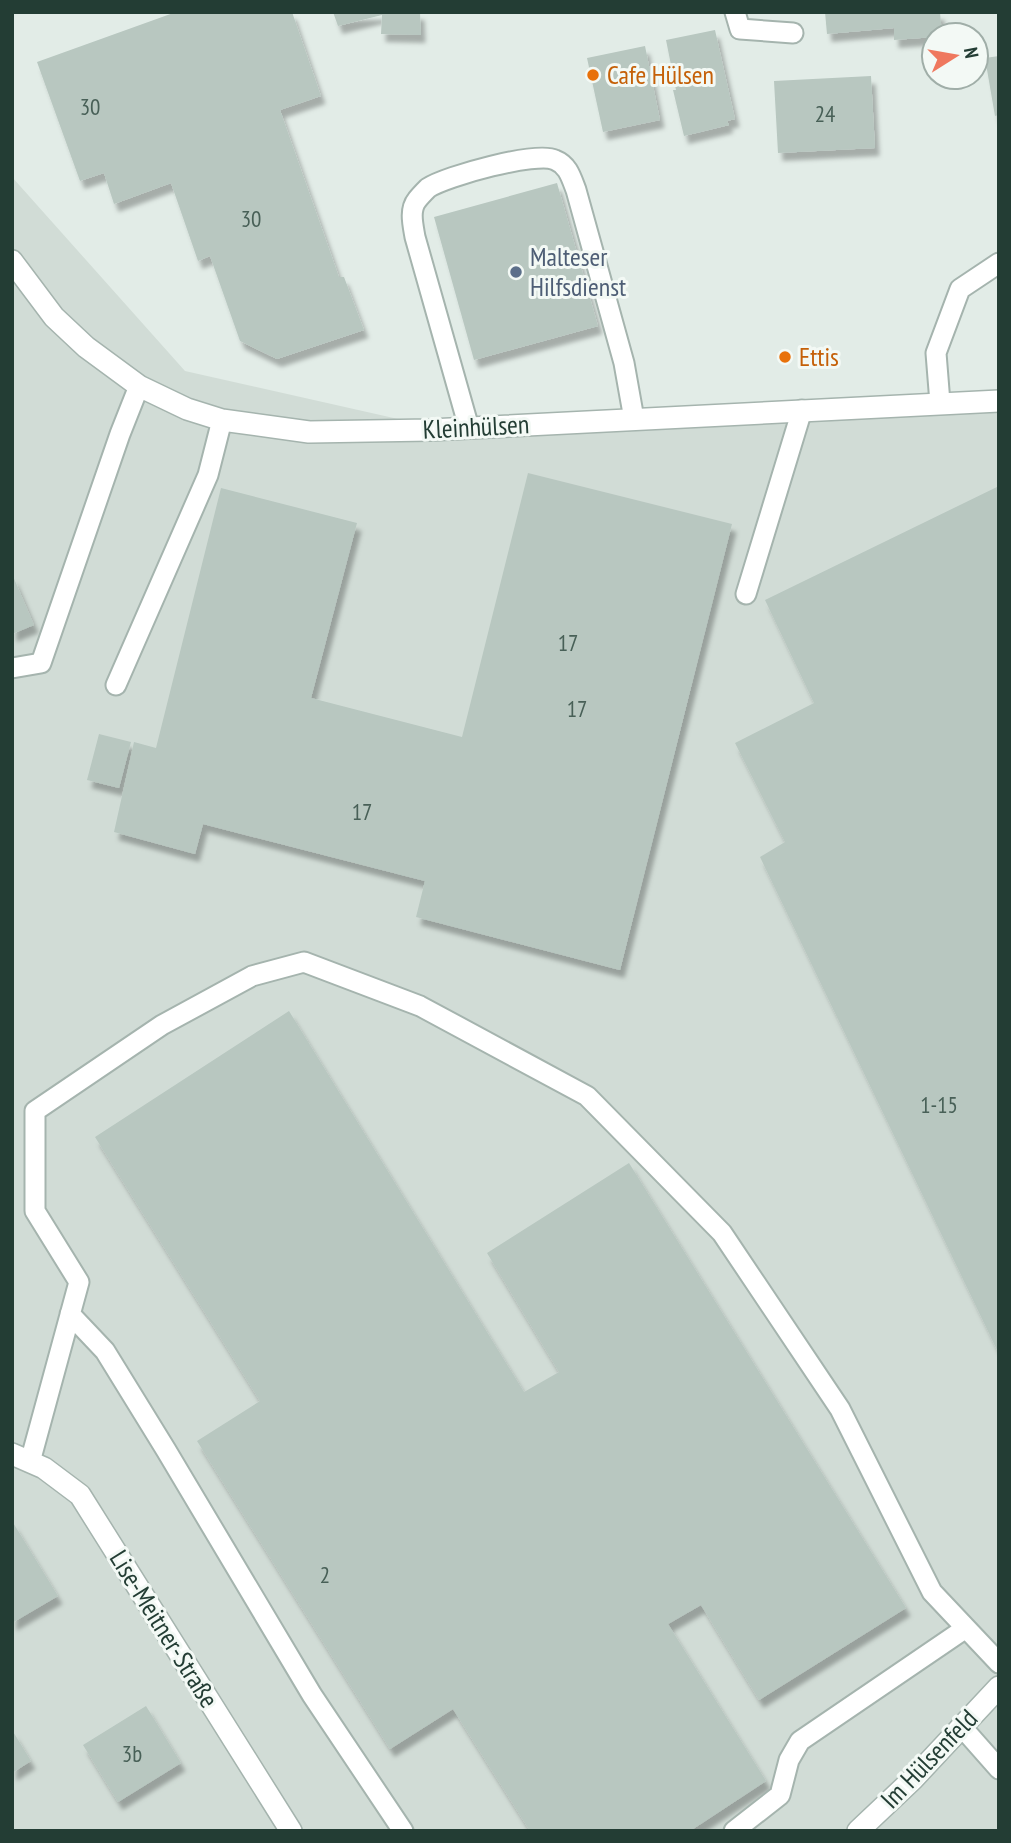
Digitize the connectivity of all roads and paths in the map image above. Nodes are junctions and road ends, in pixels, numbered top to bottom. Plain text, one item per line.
1 (735, 12) edge
2 (793, 33) dead end
3 (12, 261) edge
4 (999, 263) edge
5 (139, 386) junction
6 (999, 401) edge
7 (940, 403) junction
8 (802, 410) junction
9 (222, 419) junction
10 (634, 419) junction
11 (470, 428) junction
12 (746, 594) dead end
13 (12, 668) edge
14 (116, 685) dead end
15 (70, 1314) junction
16 (21, 1458) edge
17 (966, 1628) junction
18 (999, 1663) edge
19 (999, 1686) edge
20 (961, 1726) junction
21 (999, 1769) edge
22 (292, 1831) edge
23 (403, 1831) edge
24 (734, 1831) edge
25 (858, 1831) edge

1 - 2 lane
3 - 5 street, Kleinhülsen
4 - 7 lane
5 - 9 street, Kleinhülsen
5 - 13 lane
6 - 7 street, Kleinhülsen
7 - 8 street, Kleinhülsen
8 - 10 street, Kleinhülsen
8 - 12 lane
9 - 11 street, Kleinhülsen
9 - 14 lane
10 - 11 street, Kleinhülsen
10 - 11 lane
15 - 16 lane
15 - 17 lane
15 - 23 lane
16 - 22 street, Lise-Meitner-Straße
17 - 18 lane
17 - 24 lane
19 - 20 street, Im Hülsenfeld
20 - 21 lane
20 - 25 street, Im Hülsenfeld

